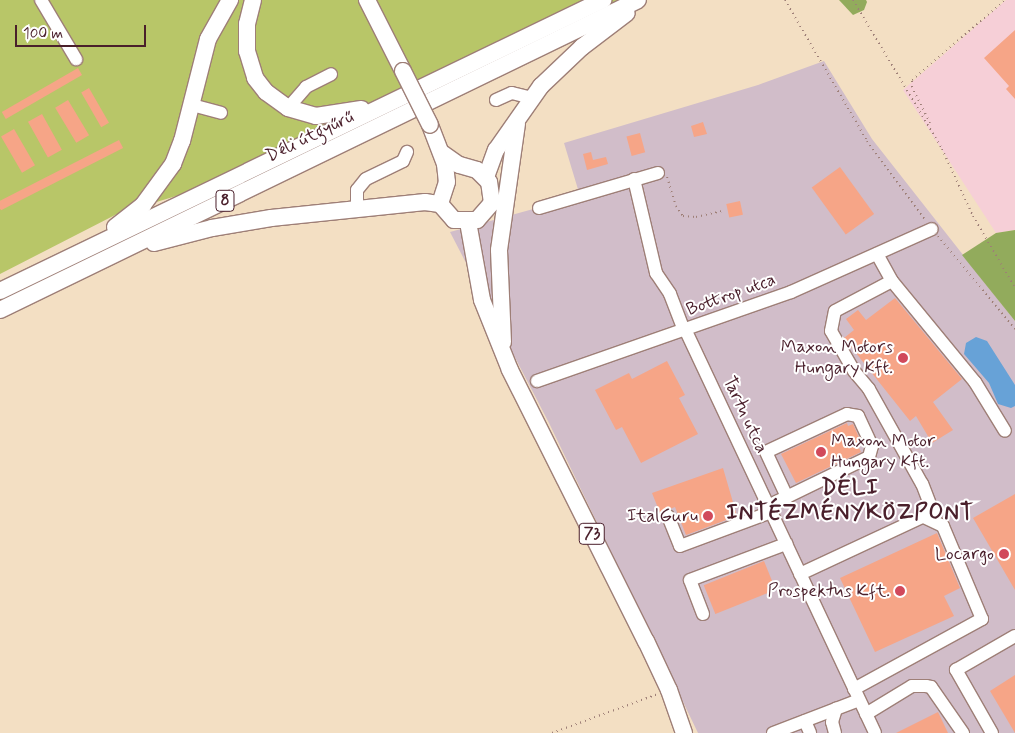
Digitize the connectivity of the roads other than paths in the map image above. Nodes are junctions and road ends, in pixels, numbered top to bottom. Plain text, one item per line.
1 (41, 0) edge
2 (230, 0) edge
3 (254, 0) edge
4 (359, 0) edge
5 (367, 0) edge
6 (604, 0) edge
7 (638, 0) edge
8 (645, 0) edge
9 (375, 18) junction
10 (76, 59) dead end
11 (330, 74) dead end
12 (532, 98) junction
13 (496, 100) dead end
14 (395, 101) junction
15 (192, 105) junction
16 (288, 108) junction
17 (220, 113) dead end
18 (518, 117) junction
19 (407, 152) dead end
20 (443, 154) junction
21 (658, 173) road end
22 (486, 177) junction
23 (634, 179) junction
24 (440, 204) junction
25 (539, 208) dead end
26 (357, 209) junction
27 (468, 222) junction
28 (932, 228) road end
29 (79, 253) junction
30 (117, 253) junction
31 (877, 254) junction
32 (892, 281) junction
33 (0, 291) edge
34 (0, 310) edge
35 (684, 330) junction
36 (504, 352) junction
37 (537, 380) dead end
38 (1004, 431) dead end
39 (787, 496) junction
40 (769, 509) junction
41 (929, 515) junction
42 (668, 516) dead end
43 (786, 544) junction
44 (800, 574) junction
45 (703, 614) dead end
46 (1015, 636) edge
47 (857, 695) junction
48 (836, 709) junction
49 (866, 714) junction
50 (807, 727) edge
51 (684, 733) edge
52 (773, 733) edge
53 (835, 733) edge
54 (874, 733) edge
55 (963, 733) edge
56 (992, 733) edge

1 - 10 street
2 - 15 main road
3 - 16 main road
4 - 9 main road
5 - 9 main road
6 - 14 main road, Déli útgyűrű / 8
7 - 30 main road, Déli útgyűrű / 8
8 - 12 main road
9 - 20 main road, bridge
11 - 16 street
12 - 13 street
12 - 18 main road
14 - 16 main road
14 - 29 main road, Déli útgyűrű / 8
15 - 17 street
15 - 29 main road
18 - 22 main road
18 - 36 main road
19 - 26 street
20 - 22 main road
20 - 24 main road
21 - 23 street
22 - 27 main road
23 - 25 street
23 - 35 street, Tartu utca
24 - 26 main road
24 - 27 main road
26 - 30 main road
27 - 36 main road, 73
28 - 31 street, Bottrop utca
29 - 33 main road, Déli útgyűrű / 8
30 - 34 main road, Déli útgyűrű / 8
31 - 32 street
31 - 35 street, Bottrop utca
32 - 38 street
32 - 41 street
35 - 37 street, Bottrop utca
35 - 40 street, Tartu utca
36 - 51 main road, 73
39 - 39 street
39 - 40 street
40 - 42 street
40 - 43 street, Tartu utca
41 - 44 street
41 - 47 street
43 - 44 street, Tartu utca
43 - 45 street
44 - 47 street, Tartu utca
46 - 56 street
47 - 48 street
47 - 49 street, Tartu utca
48 - 50 street
48 - 53 street
49 - 54 street, Tartu utca
49 - 55 street
50 - 52 street

